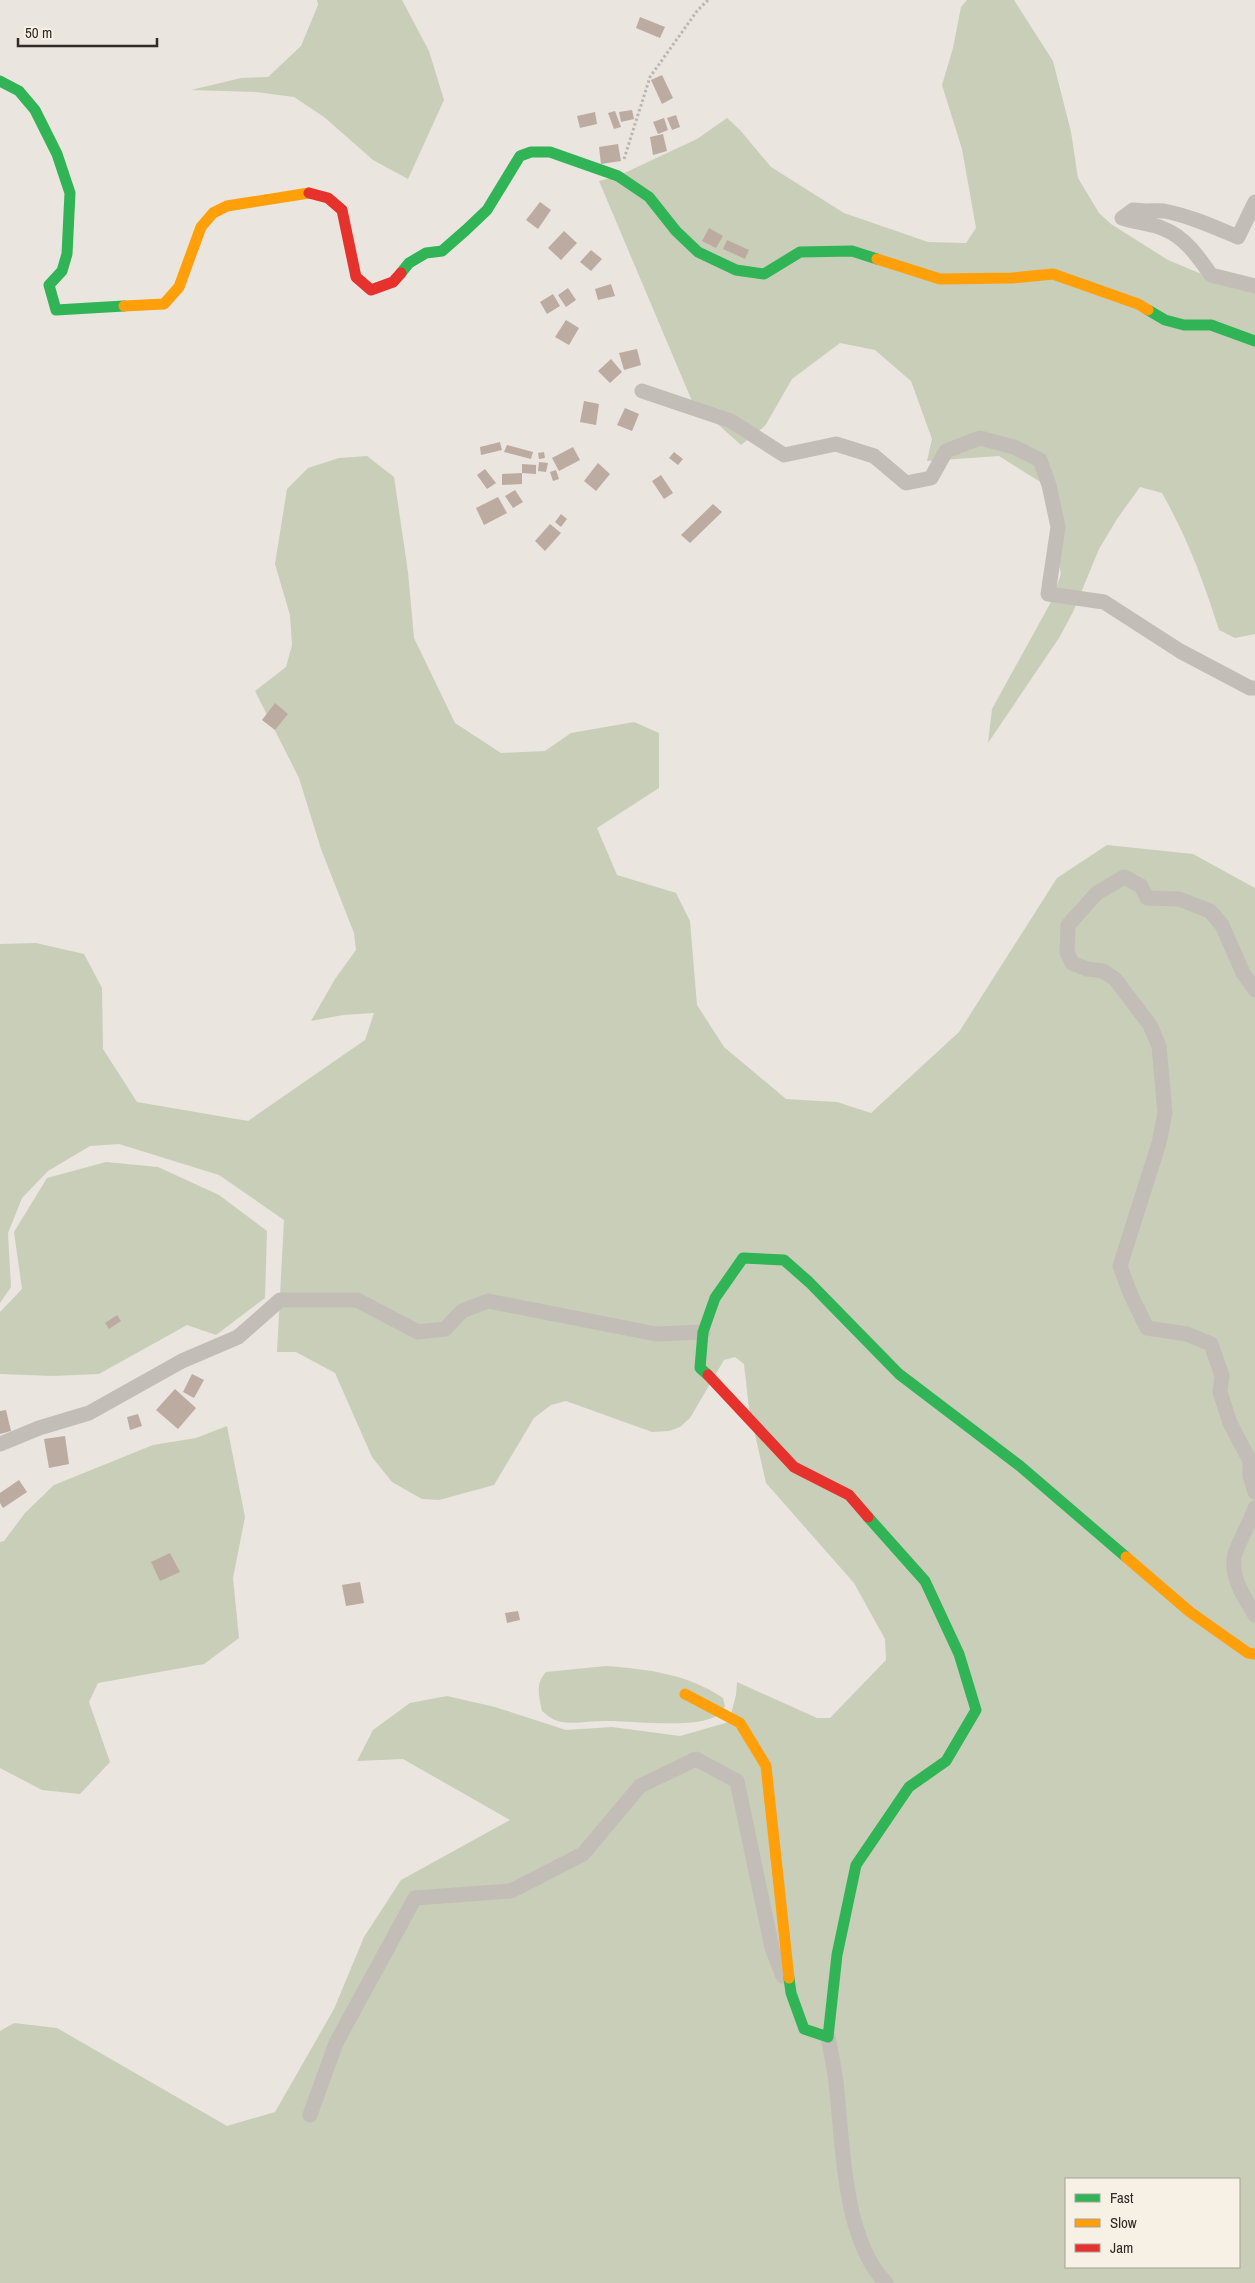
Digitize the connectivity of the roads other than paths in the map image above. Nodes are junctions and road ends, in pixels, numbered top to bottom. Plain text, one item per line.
1 (0, 81) edge
2 (1255, 202) edge
3 (1255, 286) edge
4 (1255, 341) edge
5 (642, 391) dead end
6 (1255, 688) edge
7 (1255, 990) edge
8 (703, 1332) junction
9 (0, 1444) edge
10 (1255, 1492) edge
11 (1255, 1508) edge
12 (1255, 1615) edge
13 (1255, 1654) edge
14 (685, 1694) dead end
15 (791, 1993) junction
16 (828, 2037) junction
17 (310, 2115) dead end
18 (886, 2283) edge

1 - 4 street
2 - 3 street
5 - 6 street
7 - 10 street
8 - 9 street
8 - 13 street
8 - 16 street
11 - 12 street
14 - 15 street
15 - 16 street
15 - 17 street
16 - 18 street

